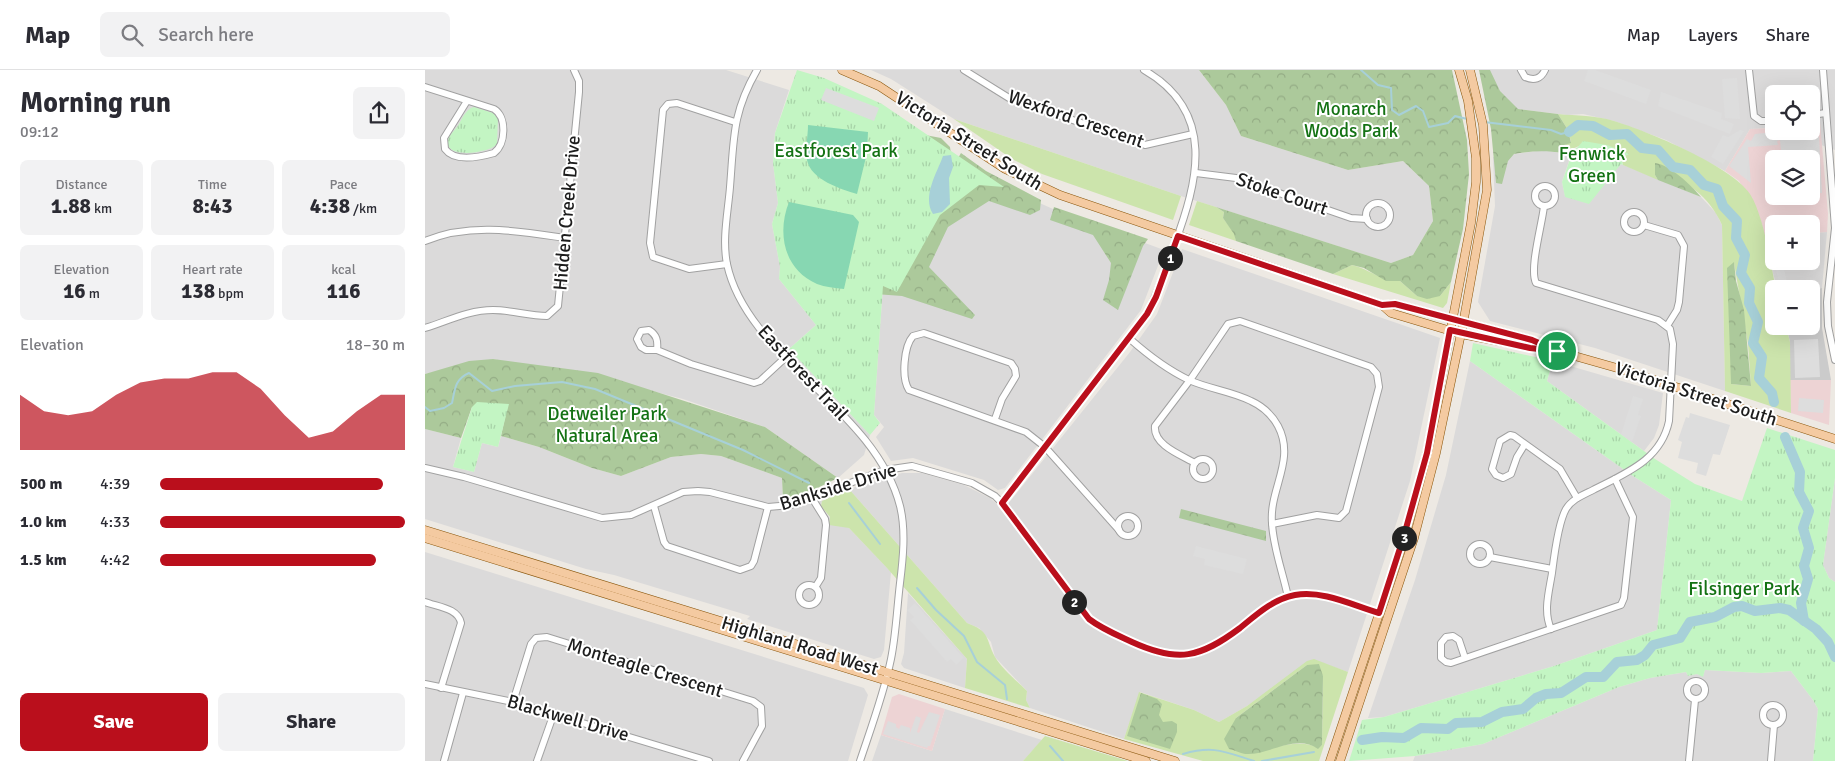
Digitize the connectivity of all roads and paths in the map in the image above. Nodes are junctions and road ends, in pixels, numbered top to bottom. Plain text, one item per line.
1 (574, 70) edge
2 (757, 70) edge
3 (842, 70) edge
4 (964, 70) edge
5 (1144, 70) edge
6 (1459, 70) edge
7 (1470, 70) edge
8 (1521, 70) edge
9 (1545, 70) edge
10 (1749, 70) edge
11 (1823, 70) edge
12 (425, 87) edge
13 (467, 101) junction
14 (1826, 113) junction
15 (1820, 114) edge
16 (1765, 121) edge
17 (735, 122) junction
18 (1193, 134) junction
19 (1832, 159) edge
20 (1196, 173) junction
21 (1544, 206) dead end
22 (1367, 219) dead end
23 (1644, 225) dead end
24 (1178, 236) junction
25 (565, 238) junction
26 (425, 241) edge
27 (727, 264) junction
28 (1382, 305) junction
29 (1452, 321) junction
30 (1463, 324) junction
31 (1667, 326) junction
32 (425, 328) edge
33 (1450, 330) junction
34 (1461, 334) junction
35 (1129, 339) junction
36 (657, 350) dead end
37 (1557, 351) junction
38 (786, 357) junction
39 (1835, 360) edge
40 (1190, 380) junction
41 (1672, 386) junction
42 (995, 419) junction
43 (1835, 437) edge
44 (1525, 444) junction
45 (1045, 447) junction
46 (1195, 463) dead end
47 (425, 468) edge
48 (885, 470) junction
49 (1615, 479) junction
50 (812, 498) junction
51 (1577, 498) junction
52 (1002, 503) junction
53 (654, 506) junction
54 (768, 508) junction
55 (1272, 524) junction
56 (425, 530) edge
57 (1119, 530) dead end
58 (425, 538) edge
59 (1490, 557) dead end
60 (1552, 569) junction
61 (815, 586) dead end
62 (1288, 597) junction
63 (425, 602) edge
64 (1379, 613) junction
65 (1551, 629) junction
66 (1465, 658) junction
67 (887, 672) junction
68 (884, 682) junction
69 (425, 684) edge
70 (441, 688) junction
71 (463, 693) junction
72 (1695, 700) dead end
73 (513, 702) junction
74 (554, 713) junction
75 (1774, 725) dead end
76 (444, 761) edge
77 (537, 761) edge
78 (709, 761) edge
79 (743, 761) edge
80 (860, 761) edge
81 (1146, 761) edge
82 (1175, 761) edge
83 (1330, 761) edge
84 (1340, 761) edge
85 (1689, 761) edge
86 (1771, 761) edge

1 - 25 street, Hidden Creek Drive
2 - 17 street, Eastforest Trail
3 - 24 main road, Victoria Street South
4 - 18 street, Wexford Crescent
5 - 18 street
6 - 29 main road
7 - 30 main road
8 - 9 street
10 - 16 street
11 - 14 street
12 - 13 street
13 - 13 street
14 - 15 street
14 - 19 street
17 - 27 street, Eastforest Trail
17 - 27 street
18 - 20 street
19 - 39 street
20 - 22 street, Stoke Court
20 - 24 street
21 - 31 street
23 - 31 street
24 - 28 main road, Victoria Street South
24 - 35 street
25 - 26 street
25 - 32 street, Hidden Creek Drive
27 - 38 street, Eastforest Trail
28 - 29 main road, Victoria Street South
28 - 33 main road, Victoria Street South
29 - 30 main road, Victoria Street South
29 - 33 main road
30 - 34 main road
30 - 37 main road, Victoria Street South
31 - 41 street
33 - 34 main road, Victoria Street South
33 - 64 main road
34 - 37 main road, Victoria Street South
34 - 84 main road
35 - 40 street
35 - 45 street
36 - 38 street
37 - 41 main road, Victoria Street South
38 - 48 street, Eastforest Trail
40 - 46 street
40 - 55 street
40 - 55 street
41 - 43 main road, Victoria Street South
41 - 49 street
42 - 42 street
42 - 45 street
44 - 44 street
44 - 51 street
45 - 52 street
45 - 57 street
47 - 53 street, Bankside Drive
48 - 50 street, Bankside Drive
48 - 52 street, Bankside Drive
48 - 67 street, Eastforest Trail
49 - 51 street
49 - 65 street
50 - 54 street, Bankside Drive
50 - 61 street
51 - 60 street
52 - 62 street, Bankside Drive
53 - 54 street, Bankside Drive
53 - 54 street
55 - 62 street
56 - 67 main road, Highland Road West
58 - 68 main road, Highland Road West
59 - 60 street
60 - 65 street
62 - 64 street, Bankside Drive
63 - 70 street
64 - 83 main road
65 - 66 street
66 - 66 street
67 - 68 street, Eastforest Trail
67 - 82 main road, Highland Road West
68 - 80 street, Eastforest Trail
68 - 81 main road, Highland Road West
69 - 70 street, Blackwell Drive
70 - 71 street, Blackwell Drive
71 - 73 street, Blackwell Drive
71 - 76 street
72 - 85 street
73 - 74 street, Blackwell Drive
73 - 79 street, Monteagle Crescent
74 - 77 street
74 - 78 street, Blackwell Drive
75 - 86 street

